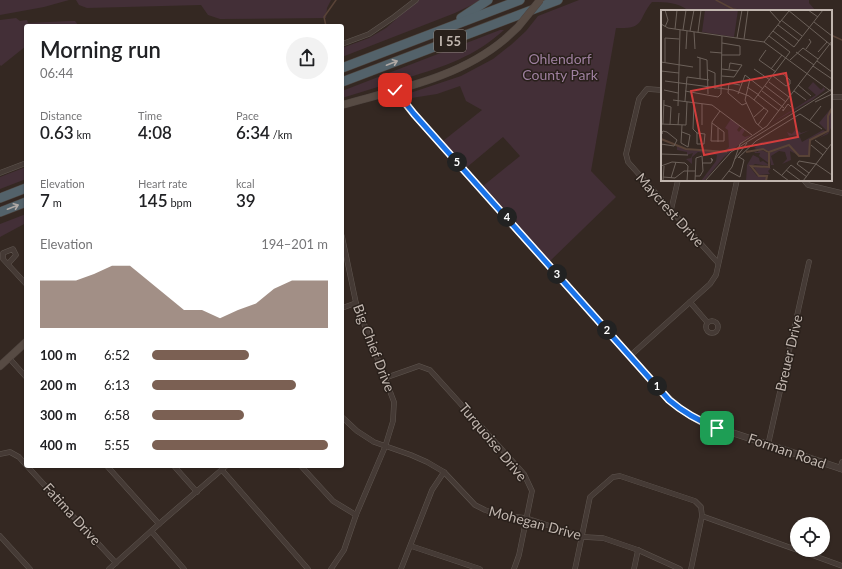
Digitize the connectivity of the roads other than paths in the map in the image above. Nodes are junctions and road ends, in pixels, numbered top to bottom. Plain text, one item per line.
1 (416, 0) edge
2 (488, 0) edge
3 (520, 0) edge
4 (540, 0) edge
5 (558, 0) edge
6 (448, 27) junction
7 (344, 43) edge
8 (344, 67) edge
9 (344, 81) edge
10 (395, 90) junction
11 (661, 90) edge
12 (344, 104) edge
13 (24, 164) edge
14 (0, 173) edge
15 (678, 181) edge
16 (738, 181) edge
17 (805, 181) edge
18 (24, 189) edge
19 (842, 193) edge
20 (0, 198) edge
21 (24, 203) edge
22 (671, 210) junction
23 (0, 212) edge
24 (344, 249) edge
25 (809, 262) dead end
26 (718, 263) junction
27 (8, 264) dead end
28 (24, 282) edge
29 (690, 302) junction
30 (356, 304) junction
31 (344, 307) edge
32 (707, 322) dead end
33 (24, 344) edge
34 (630, 356) junction
35 (9, 358) junction
36 (0, 366) edge
37 (24, 374) edge
38 (385, 378) junction
39 (344, 419) edge
40 (768, 444) junction
41 (385, 447) junction
42 (0, 454) edge
43 (24, 462) edge
44 (842, 462) edge
45 (30, 468) edge
46 (109, 468) edge
47 (176, 468) edge
48 (224, 468) edge
49 (303, 468) edge
50 (841, 469) edge
51 (444, 472) junction
52 (196, 492) junction
53 (356, 515) junction
54 (702, 516) junction
55 (526, 518) junction
56 (159, 524) junction
57 (152, 532) junction
58 (0, 536) edge
59 (583, 537) junction
60 (411, 546) junction
61 (790, 547) edge
62 (638, 550) junction
63 (817, 557) edge
64 (116, 563) junction
65 (842, 566) edge
66 (30, 569) edge
67 (109, 569) edge
68 (184, 569) edge
69 (308, 569) edge
70 (330, 569) edge
71 (401, 569) edge
72 (480, 569) edge
73 (514, 569) edge
74 (575, 569) edge
75 (634, 569) edge
76 (680, 569) edge
77 (691, 569) edge

1 - 7 street
2 - 6 highway
3 - 6 highway, I 55
4 - 10 main road, bridge
9 -> 5 highway, I 55
6 - 8 highway, I 55
10 - 12 main road
10 - 34 street, Forman Road
11 - 22 street, Maycrest Drive
13 - 14 street
15 - 22 street
16 - 26 street
17 - 19 street
18 - 20 highway
23 -> 21 highway
22 - 26 street, Maycrest Drive
24 - 30 street, Big Chief Drive
25 - 40 street, Breuer Drive
26 - 29 street
27 - 28 street
29 - 32 street
29 - 34 street
30 - 31 street
30 - 38 street, Big Chief Drive
33 - 35 main road
34 - 40 street, Forman Road
35 - 36 main road
35 - 37 street
38 - 41 street, Big Chief Drive
38 - 55 street, Turquoise Drive
39 - 41 street, Mohegan Drive
40 - 50 street, Forman Road
41 - 51 street, Mohegan Drive
41 - 53 street, Big Chief Drive
42 - 43 street, Fatima Drive
44 - 50 street
45 - 64 street, Fatima Drive
46 - 56 street
47 - 52 street
48 - 52 street
48 - 69 street
49 - 53 street
51 - 55 street, Mohegan Drive
51 - 60 street
52 - 56 street
53 - 70 street, Big Chief Drive
54 - 59 street
54 - 61 street
54 - 77 street
55 - 59 street, Mohegan Drive
55 - 73 street, Turquoise Drive
56 - 57 street
57 - 64 street
57 - 68 street
58 - 66 street
59 - 62 street, Mohegan Drive
59 - 74 street
60 - 71 street
60 - 72 street
62 - 75 street
62 - 76 street, Mohegan Drive
63 - 65 street
64 - 67 street

